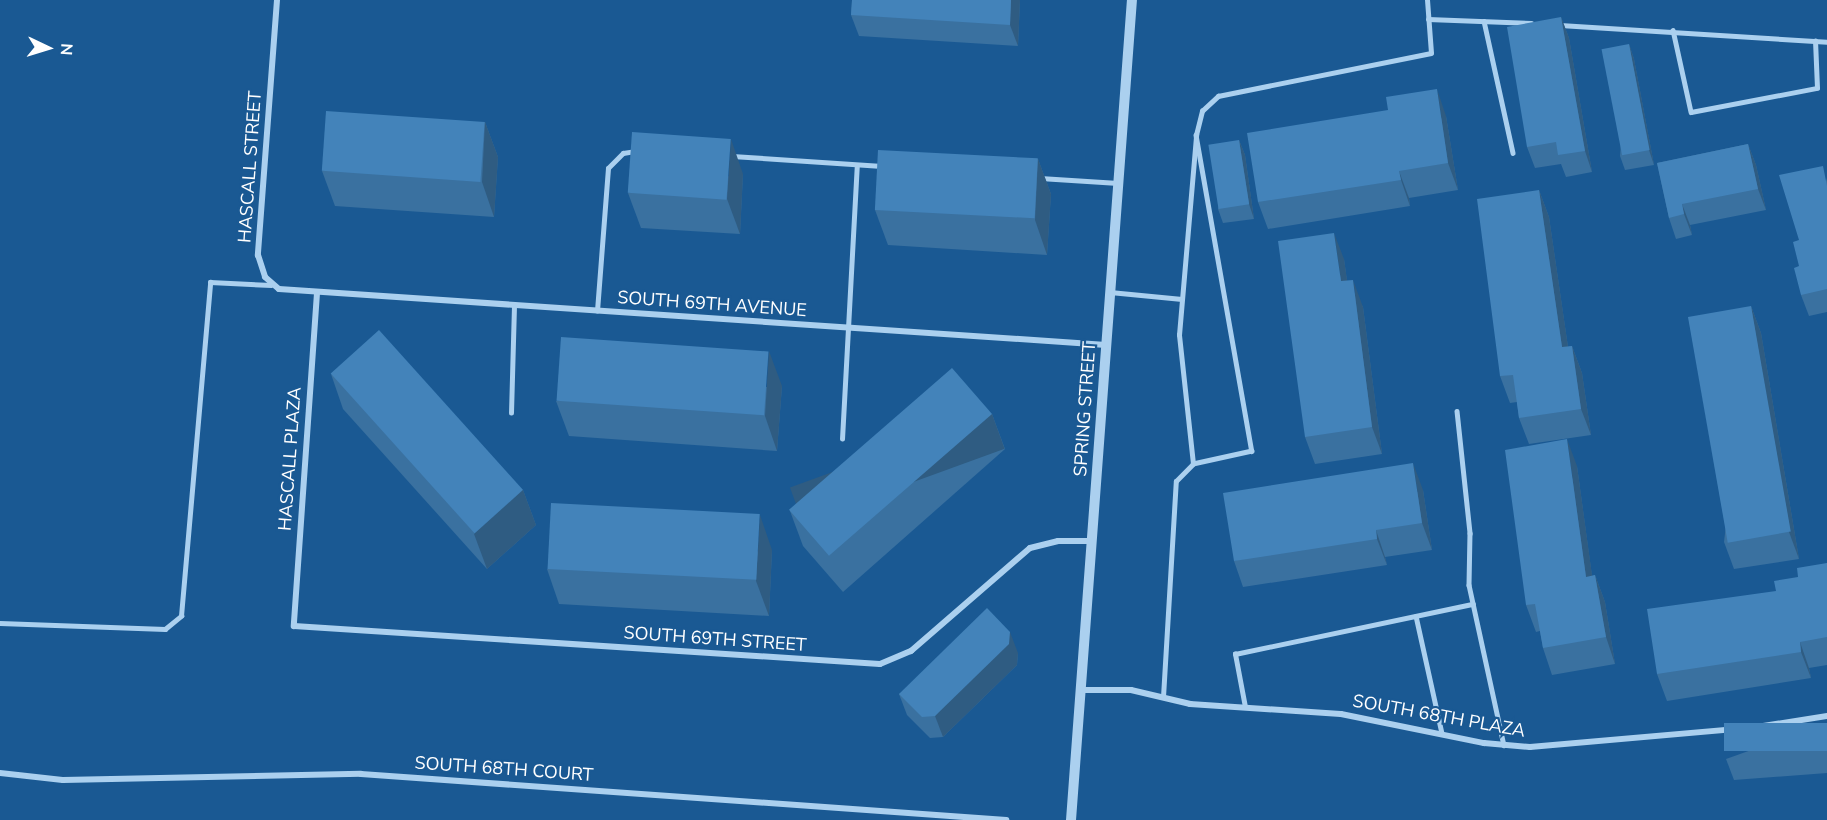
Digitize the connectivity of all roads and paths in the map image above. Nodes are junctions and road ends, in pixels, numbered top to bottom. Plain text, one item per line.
1 (277, 0) edge
2 (1132, 0) edge
3 (1427, 0) edge
4 (1428, 19) junction
5 (1484, 21) junction
6 (1543, 24) edge
7 (1555, 25) edge
8 (1673, 30) junction
9 (1815, 41) junction
10 (1827, 42) edge
11 (1196, 135) junction
12 (642, 150) edge
13 (1513, 153) dead end
14 (726, 156) edge
15 (857, 165) junction
16 (893, 167) edge
17 (1035, 177) edge
18 (1118, 183) junction
19 (272, 285) junction
20 (1109, 292) junction
21 (317, 293) junction
22 (1182, 299) junction
23 (514, 306) junction
24 (597, 311) junction
25 (846, 328) junction
26 (1106, 345) junction
27 (1457, 411) dead end
28 (511, 414) dead end
29 (842, 440) dead end
30 (1193, 464) junction
31 (1092, 541) junction
32 (1473, 604) junction
33 (1416, 616) junction
34 (0, 623) edge
35 (294, 626) joint
36 (1082, 690) junction
37 (1163, 698) junction
38 (1245, 707) junction
39 (1827, 716) edge
40 (1442, 733) junction
41 (1504, 745) junction
42 (0, 773) edge
43 (1006, 820) edge
44 (1071, 820) edge

1 - 19 street, HASCALL STREET
2 - 18 street, SPRING STREET
3 - 4 lane
4 - 5 lane
4 - 11 lane
5 - 6 lane
5 - 13 lane
7 - 8 lane
8 - 9 lane
8 - 9 lane
9 - 10 lane
11 - 22 lane
11 - 30 lane
12 - 24 lane
14 - 15 lane
15 - 16 lane
15 - 25 lane
17 - 18 lane
18 - 20 street, SPRING STREET
19 - 21 street
19 - 34 lane
20 - 22 lane
20 - 26 street, SPRING STREET
21 - 23 street, SOUTH 69TH AVENUE
21 - 35 street, HASCALL PLAZA
22 - 30 lane
23 - 24 street, SOUTH 69TH AVENUE
23 - 28 lane
24 - 25 street, SOUTH 69TH AVENUE
25 - 26 street, SOUTH 69TH AVENUE
25 - 29 lane
26 - 31 street, SPRING STREET
27 - 32 lane
30 - 37 lane
31 - 35 street, SOUTH 69TH STREET
31 - 36 street, SPRING STREET
32 - 33 lane
32 - 41 lane
33 - 38 lane
33 - 40 lane
36 - 37 street, SOUTH 68TH PLAZA
36 - 44 street, SPRING STREET
37 - 38 street, SOUTH 68TH PLAZA
38 - 40 street, SOUTH 68TH PLAZA
39 - 41 street, SOUTH 68TH PLAZA
40 - 41 street, SOUTH 68TH PLAZA
42 - 43 street, SOUTH 68TH COURT

